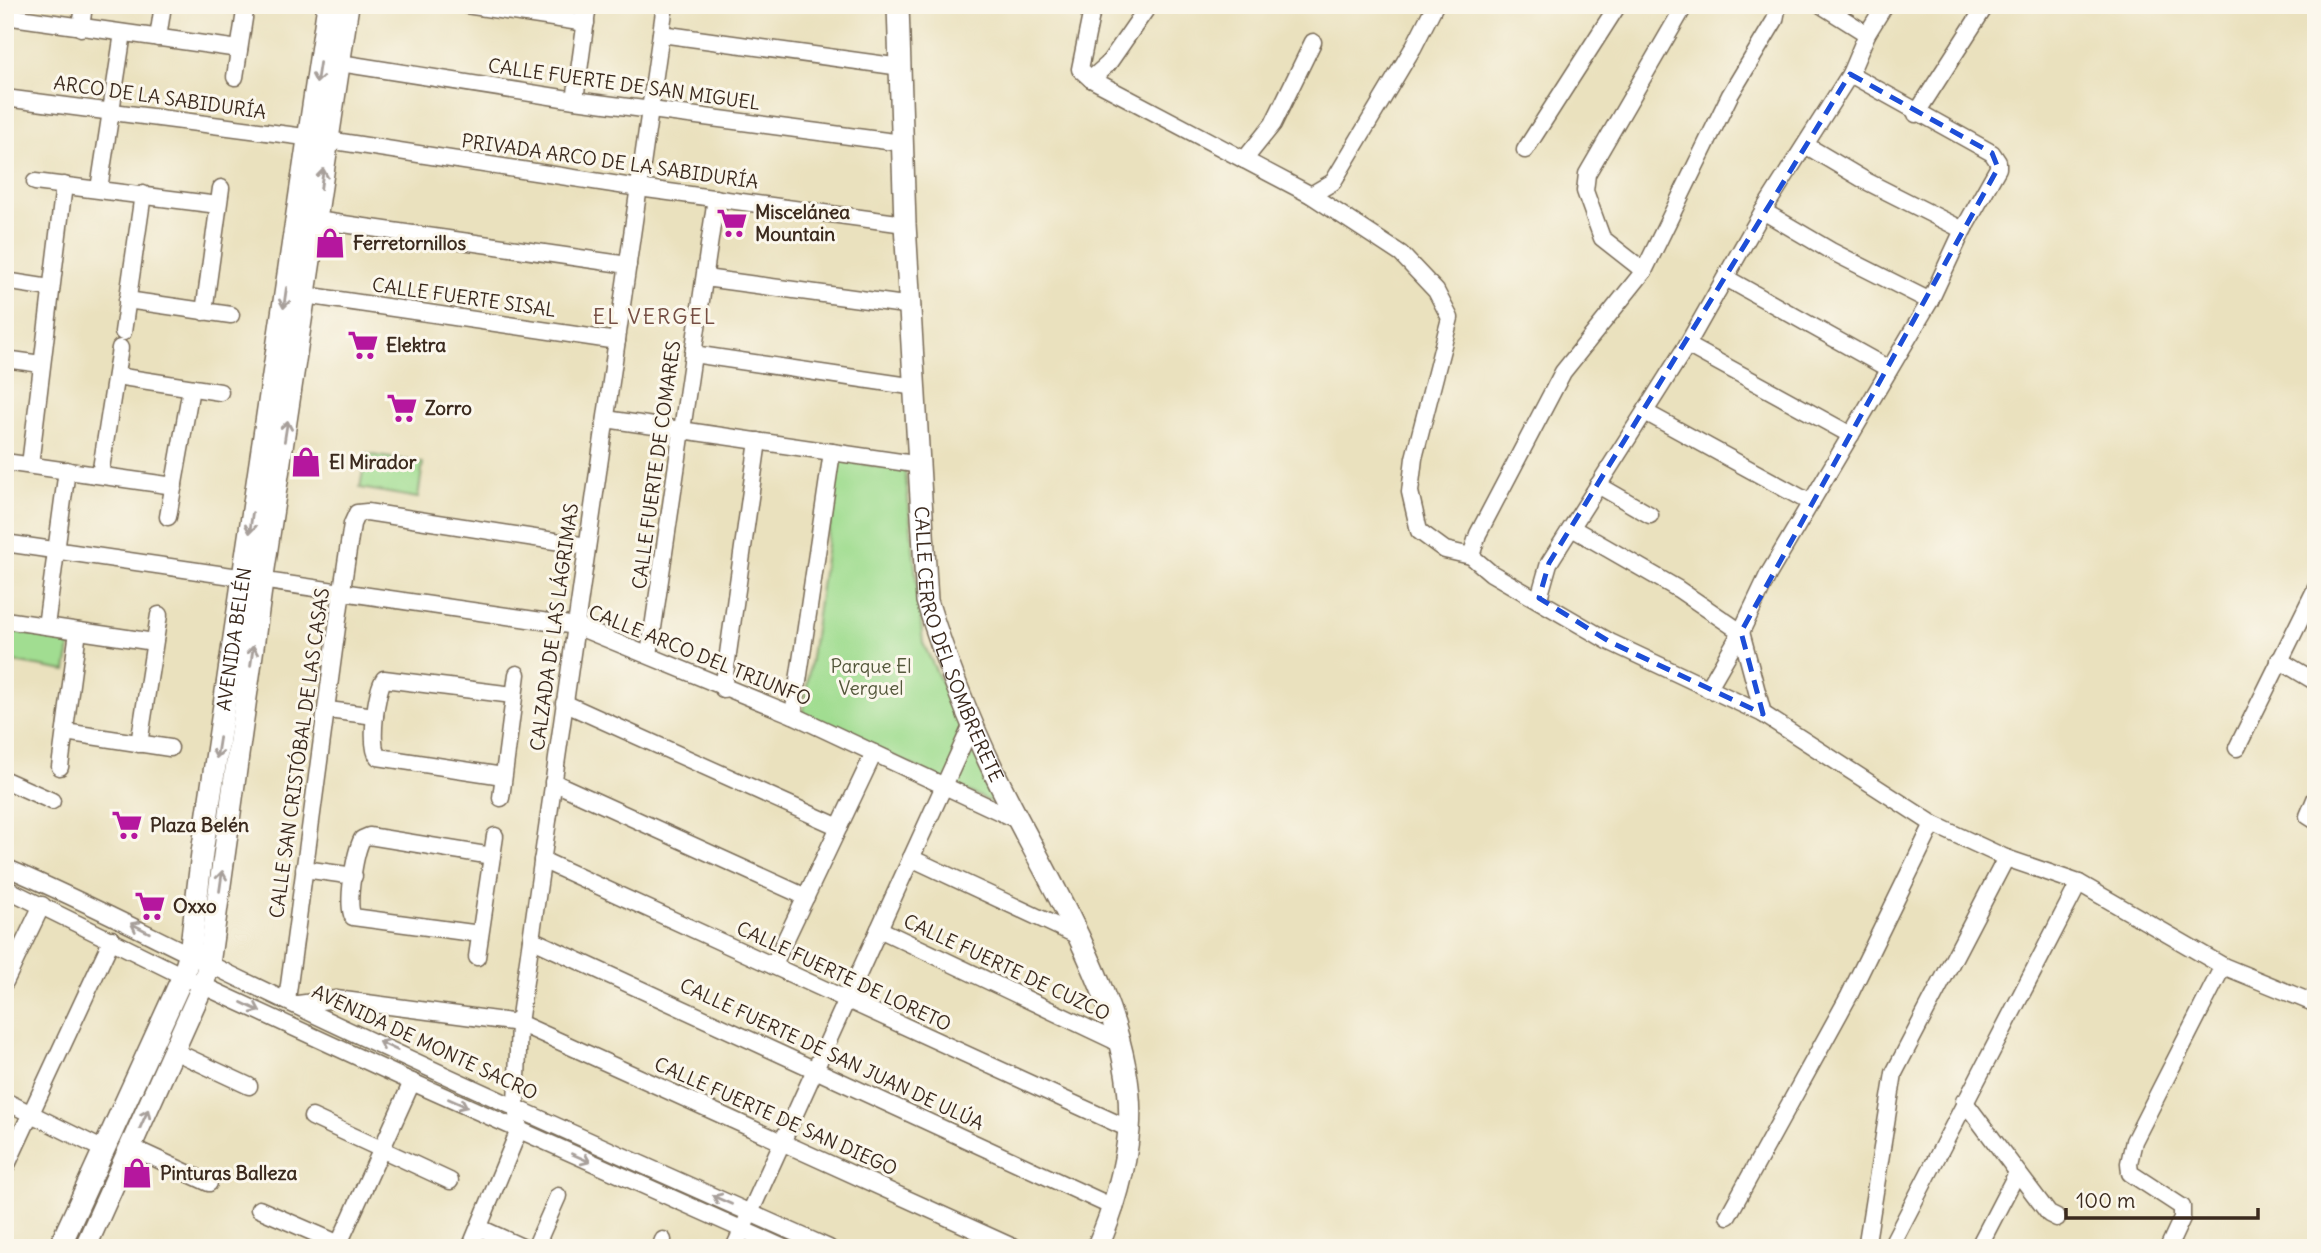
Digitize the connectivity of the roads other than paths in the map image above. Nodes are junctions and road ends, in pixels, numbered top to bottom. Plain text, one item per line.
1 (84, 5) edge
2 (163, 5) edge
3 (246, 5) edge
4 (328, 5) edge
5 (348, 5) edge
6 (466, 5) edge
7 (588, 5) edge
8 (665, 5) edge
9 (898, 5) edge
10 (1093, 5) edge
11 (1149, 5) edge
12 (1435, 5) edge
13 (1618, 5) edge
14 (1685, 5) edge
15 (1778, 5) edge
16 (1821, 5) edge
17 (1885, 5) edge
18 (1986, 5) edge
19 (5, 16) edge
20 (586, 23) junction
21 (81, 28) junction
22 (123, 33) junction
23 (661, 34) junction
24 (1867, 34) junction
25 (158, 38) junction
26 (1313, 42) dead end
27 (239, 49) junction
28 (340, 63) junction
29 (901, 67) junction
30 (1086, 74) junction
31 (1850, 74) junction
32 (235, 77) dead end
33 (5, 98) edge
34 (575, 100) junction
35 (650, 110) junction
36 (112, 111) junction
37 (1916, 114) junction
38 (318, 139) junction
39 (902, 144) junction
40 (1807, 146) junction
41 (1525, 150) dead end
42 (1244, 160) junction
43 (35, 182) dead end
44 (64, 184) junction
45 (221, 188) dead end
46 (639, 188) junction
47 (99, 189) junction
48 (143, 194) junction
49 (1311, 195) junction
50 (716, 198) junction
51 (218, 205) junction
52 (1763, 211) junction
53 (316, 220) junction
54 (905, 224) junction
55 (1963, 230) junction
56 (628, 265) junction
57 (1644, 271) junction
58 (705, 278) junction
59 (1726, 278) junction
60 (5, 281) edge
61 (50, 288) junction
62 (305, 295) junction
63 (127, 300) junction
64 (1930, 301) junction
65 (912, 306) junction
66 (204, 312) junction
67 (231, 315) dead end
68 (617, 341) junction
69 (1687, 345) junction
70 (694, 354) junction
71 (5, 359) edge
72 (41, 364) junction
73 (1889, 369) junction
74 (116, 376) junction
75 (916, 387) junction
76 (191, 388) junction
77 (220, 392) dead end
78 (1645, 412) junction
79 (606, 419) junction
80 (682, 430) junction
81 (1851, 435) junction
82 (758, 441) junction
83 (832, 452) junction
84 (5, 461) edge
85 (30, 465) junction
86 (921, 465) junction
87 (67, 470) junction
88 (100, 475) junction
89 (1598, 485) junction
90 (174, 486) junction
91 (1811, 503) junction
92 (1650, 514) dead end
93 (168, 517) dead end
94 (1572, 528) junction
95 (5, 543) edge
96 (587, 546) junction
97 (54, 551) junction
98 (1471, 555) junction
99 (253, 581) junction
100 (2316, 588) edge
101 (342, 590) junction
102 (1539, 598) junction
103 (159, 615) dead end
104 (6, 624) edge
105 (46, 626) junction
106 (576, 626) junction
107 (78, 631) junction
108 (1741, 632) junction
109 (154, 642) junction
110 (649, 655) junction
111 (2279, 660) junction
112 (517, 674) dead end
113 (2316, 682) edge
114 (723, 689) junction
115 (1708, 689) junction
116 (513, 695) junction
117 (564, 703) junction
118 (328, 709) junction
119 (1763, 714) junction
120 (793, 715) junction
121 (375, 716) junction
122 (973, 722) junction
123 (65, 732) junction
124 (139, 744) junction
125 (170, 748) dead end
126 (2237, 748) dead end
127 (874, 753) junction
128 (60, 767) dead end
129 (503, 776) junction
130 (5, 780) edge
131 (553, 782) junction
132 (945, 786) junction
133 (2316, 797) edge
134 (501, 798) dead end
135 (52, 801) dead end
136 (1018, 821) junction
137 (2316, 821) edge
138 (1933, 824) junction
139 (839, 827) junction
140 (495, 836) dead end
141 (492, 856) junction
142 (911, 858) junction
143 (2006, 858) junction
144 (542, 860) junction
145 (5, 867) edge
146 (304, 869) junction
147 (354, 876) junction
148 (2079, 883) junction
149 (5, 888) edge
150 (806, 897) junction
151 (42, 905) junction
152 (879, 929) junction
153 (480, 934) junction
154 (1076, 935) junction
155 (112, 939) junction
156 (531, 939) junction
157 (190, 954) junction
158 (477, 957) dead end
159 (209, 964) junction
160 (773, 966) junction
161 (2223, 966) junction
162 (183, 976) junction
163 (5, 982) edge
164 (203, 985) junction
165 (846, 999) junction
166 (292, 1002) junction
167 (2316, 1004) edge
168 (519, 1023) junction
169 (1117, 1042) junction
170 (174, 1051) junction
171 (815, 1069) junction
172 (412, 1082) junction
173 (249, 1086) dead end
174 (5, 1101) edge
175 (1964, 1101) junction
176 (516, 1106) junction
177 (32, 1114) junction
178 (312, 1118) dead end
179 (1129, 1129) junction
180 (519, 1130) junction
181 (782, 1141) junction
182 (131, 1147) junction
183 (104, 1150) junction
184 (381, 1150) junction
185 (5, 1169) edge
186 (2017, 1173) junction
187 (450, 1181) dead end
188 (209, 1183) dead end
189 (558, 1196) dead end
190 (1115, 1208) junction
191 (259, 1209) dead end
192 (750, 1213) junction
193 (1728, 1216) dead end
194 (2057, 1218) dead end
195 (480, 1228) junction
196 (743, 1229) junction
197 (91, 1246) edge
198 (341, 1246) edge
199 (59, 1248) edge
200 (470, 1248) edge
201 (524, 1248) edge
202 (535, 1248) edge
203 (734, 1248) edge
204 (783, 1248) edge
205 (829, 1248) edge
206 (1015, 1248) edge
207 (1097, 1248) edge
208 (1866, 1248) edge
209 (1890, 1248) edge
210 (1978, 1248) edge
211 (2168, 1248) edge

1 - 21 street
2 - 25 street
3 - 27 street
4 -> 38 main road, AVENIDA BELÉN
5 - 28 main road, AVENIDA BELÉN
6 - 20 street
7 - 20 street
8 - 23 street, CALZADA DE LAS LÁGRIMAS
9 - 29 main road, CALLE CERRO DEL SOMBRERETE
10 - 30 street
11 - 30 street
12 - 49 street
13 - 41 street
14 - 57 street
15 - 57 street
16 - 24 street
17 - 24 street
18 - 37 street
19 - 21 street
20 - 34 street
21 - 22 street
22 - 25 street
22 - 36 street
23 - 29 street
23 - 35 street, CALZADA DE LAS LÁGRIMAS
24 - 31 street
25 - 27 street
26 - 42 street
27 - 32 street
28 - 34 street, CALLE FUERTE DE SAN MIGUEL
28 - 38 main road, AVENIDA BELÉN
29 - 39 main road, CALLE CERRO DEL SOMBRERETE
30 - 42 street
31 - 37 street
31 - 40 street
33 - 36 street, ARCO DE LA SABIDURÍA
34 - 35 street, CALLE FUERTE DE SAN MIGUEL
35 - 39 street, CALLE FUERTE DE SAN MIGUEL
35 - 46 street, CALZADA DE LAS LÁGRIMAS
36 - 38 street, ARCO DE LA SABIDURÍA
36 - 47 street
37 - 55 street
38 - 46 street, PRIVADA ARCO DE LA SABIDURÍA
53 -> 38 main road, AVENIDA BELÉN
38 -> 99 main road, AVENIDA BELÉN
39 - 54 main road, CALLE CERRO DEL SOMBRERETE
40 - 52 street
40 - 55 street
42 - 49 street
43 - 44 street
44 - 47 street
44 - 61 street
45 - 51 street
46 - 50 street, PRIVADA ARCO DE LA SABIDURÍA
46 - 56 street, CALZADA DE LAS LÁGRIMAS
47 - 48 street
48 - 51 street
48 - 63 street
49 - 98 street
50 - 54 street, PRIVADA ARCO DE LA SABIDURÍA
50 - 58 street, CALLE FUERTE DE COMARES
51 - 66 street
52 - 59 street
52 - 64 street
53 - 56 street
53 - 62 main road, AVENIDA BELÉN
54 - 65 main road, CALLE CERRO DEL SOMBRERETE
55 - 64 street
56 - 68 street, CALZADA DE LAS LÁGRIMAS
57 - 98 street
58 - 65 street
58 - 70 street, CALLE FUERTE DE COMARES
59 - 69 street
59 - 73 street
60 - 61 street
61 - 72 street
62 - 68 street, CALLE FUERTE SISAL
99 -> 62 main road, AVENIDA BELÉN
63 - 66 street
63 - 74 street
64 - 73 street
65 - 75 main road, CALLE CERRO DEL SOMBRERETE
66 - 67 street
68 - 79 street, CALZADA DE LAS LÁGRIMAS
69 - 78 street
69 - 81 street
70 - 75 street
70 - 80 street, CALLE FUERTE DE COMARES
71 - 72 street
72 - 85 street
73 - 81 street
74 - 76 street
74 - 88 street
75 - 86 main road, CALLE CERRO DEL SOMBRERETE
76 - 77 street
76 - 90 street
78 - 89 street
78 - 91 street
79 - 80 street
79 - 96 street, CALZADA DE LAS LÁGRIMAS
80 - 82 street
80 - 110 street, CALLE FUERTE DE COMARES
81 - 91 street
82 - 83 street
82 - 114 street
83 - 86 street
83 - 120 street
84 - 85 street
85 - 87 street
86 - 122 main road, CALLE CERRO DEL SOMBRERETE
87 - 88 street
87 - 97 street
88 - 90 street
89 - 92 street
89 - 94 street
90 - 93 street
91 - 108 street
94 - 102 street
94 - 108 street
95 - 97 street, CALLE ARCO DEL TRIUNFO
96 - 101 street, CALLE SAN CRISTÓBAL DE LAS CASAS
96 - 106 street, CALZADA DE LAS LÁGRIMAS
97 - 99 street, CALLE ARCO DEL TRIUNFO
97 - 105 street
98 - 102 street
99 - 101 street, CALLE ARCO DEL TRIUNFO
99 -> 157 main road, AVENIDA BELÉN
159 -> 99 main road, AVENIDA BELÉN
100 - 111 street
101 - 106 street, CALLE ARCO DEL TRIUNFO
101 - 118 street, CALLE SAN CRISTÓBAL DE LAS CASAS
102 - 115 street
103 - 109 street
104 - 105 street
105 - 107 street
106 - 110 street, CALLE ARCO DEL TRIUNFO
106 - 117 street, CALZADA DE LAS LÁGRIMAS
107 - 109 street
107 - 123 street
108 - 115 street
108 - 119 street
109 - 124 street
110 - 114 street, CALLE ARCO DEL TRIUNFO
111 - 113 street
111 - 126 street
112 - 116 street
114 - 120 street, CALLE ARCO DEL TRIUNFO
115 - 119 street
116 - 121 street
116 - 129 street
117 - 131 street, CALZADA DE LAS LÁGRIMAS
117 - 139 street
118 - 121 street
118 - 146 street, CALLE SAN CRISTÓBAL DE LAS CASAS
119 - 138 street
120 - 127 street, CALLE ARCO DEL TRIUNFO
121 - 129 street
122 - 132 street
122 - 136 main road, CALLE CERRO DEL SOMBRERETE
123 - 124 street
123 - 128 street
124 - 125 street
127 - 132 street, CALLE ARCO DEL TRIUNFO
127 - 139 street
129 - 134 street
130 - 135 street
131 - 144 street, CALZADA DE LAS LÁGRIMAS
131 - 150 street
132 - 136 street, CALLE ARCO DEL TRIUNFO
132 - 142 street
133 - 137 street
136 - 154 main road, CALLE CERRO DEL SOMBRERETE
138 - 143 street
138 - 193 street
139 - 150 street
140 - 141 street
141 - 147 street
141 - 153 street
142 - 152 street
142 - 154 street
143 - 148 street
143 - 208 street
144 - 156 street, CALZADA DE LAS LÁGRIMAS
144 - 160 street, CALLE FUERTE DE LORETO
157 -> 145 street, AVENIDA DE MONTE SACRO
146 - 147 street
146 - 166 street, CALLE SAN CRISTÓBAL DE LAS CASAS
147 - 153 street
148 - 161 street
148 - 175 street
149 - 151 street, AVENIDA DE MONTE SACRO
150 - 160 street
151 - 155 street, AVENIDA DE MONTE SACRO
151 - 163 street
152 - 165 street
152 - 169 street, CALLE FUERTE DE CUZCO
153 - 158 street
154 - 169 main road, CALLE CERRO DEL SOMBRERETE
155 - 162 street, AVENIDA DE MONTE SACRO
155 - 177 street
156 - 168 street, CALZADA DE LAS LÁGRIMAS
156 - 171 street, CALLE FUERTE DE SAN JUAN DE ULÚA
157 - 159 street, AVENIDA DE MONTE SACRO
157 - 162 main road, AVENIDA BELÉN
159 - 164 main road, AVENIDA BELÉN
159 - 166 street, AVENIDA DE MONTE SACRO
160 - 165 street, CALLE FUERTE DE LORETO
161 - 167 street
161 - 211 street
162 - 164 street, AVENIDA DE MONTE SACRO
162 - 183 main road, AVENIDA BELÉN
164 - 170 main road, AVENIDA BELÉN
164 -> 172 street, AVENIDA DE MONTE SACRO
165 - 171 street
165 - 179 street, CALLE FUERTE DE LORETO
166 - 168 street, CALLE FUERTE DE SAN DIEGO
176 -> 166 street, AVENIDA DE MONTE SACRO
168 - 176 street, CALZADA DE LAS LÁGRIMAS
168 - 181 street, CALLE FUERTE DE SAN DIEGO
169 - 179 main road, CALLE CERRO DEL SOMBRERETE
170 - 173 street
182 -> 170 main road, AVENIDA BELÉN
171 - 181 street
171 - 190 street, CALLE FUERTE DE SAN JUAN DE ULÚA
172 -> 180 street, AVENIDA DE MONTE SACRO
172 - 184 street
174 - 177 street
175 - 186 street
175 - 209 street
176 - 180 street, CALZADA DE LAS LÁGRIMAS
192 -> 176 street, AVENIDA DE MONTE SACRO
177 - 183 street
177 - 185 street
178 - 184 street
179 - 190 main road, CALLE CERRO DEL SOMBRERETE
180 - 195 street, CALZADA DE LAS LÁGRIMAS
180 -> 196 street, AVENIDA DE MONTE SACRO
181 - 192 street
181 - 206 street, CALLE FUERTE DE SAN DIEGO
182 - 188 street
182 - 197 main road, AVENIDA BELÉN
183 - 199 main road, AVENIDA BELÉN
184 - 187 street
184 - 198 street
186 - 194 street
186 - 210 street
189 - 202 street
190 - 207 main road, CALLE CERRO DEL SOMBRERETE
191 - 198 street
192 - 196 street
192 - 205 street, AVENIDA DE MONTE SACRO
195 - 200 street, CALZADA DE LAS LÁGRIMAS
195 - 201 street
196 - 203 street
196 - 204 street, AVENIDA DE MONTE SACRO

